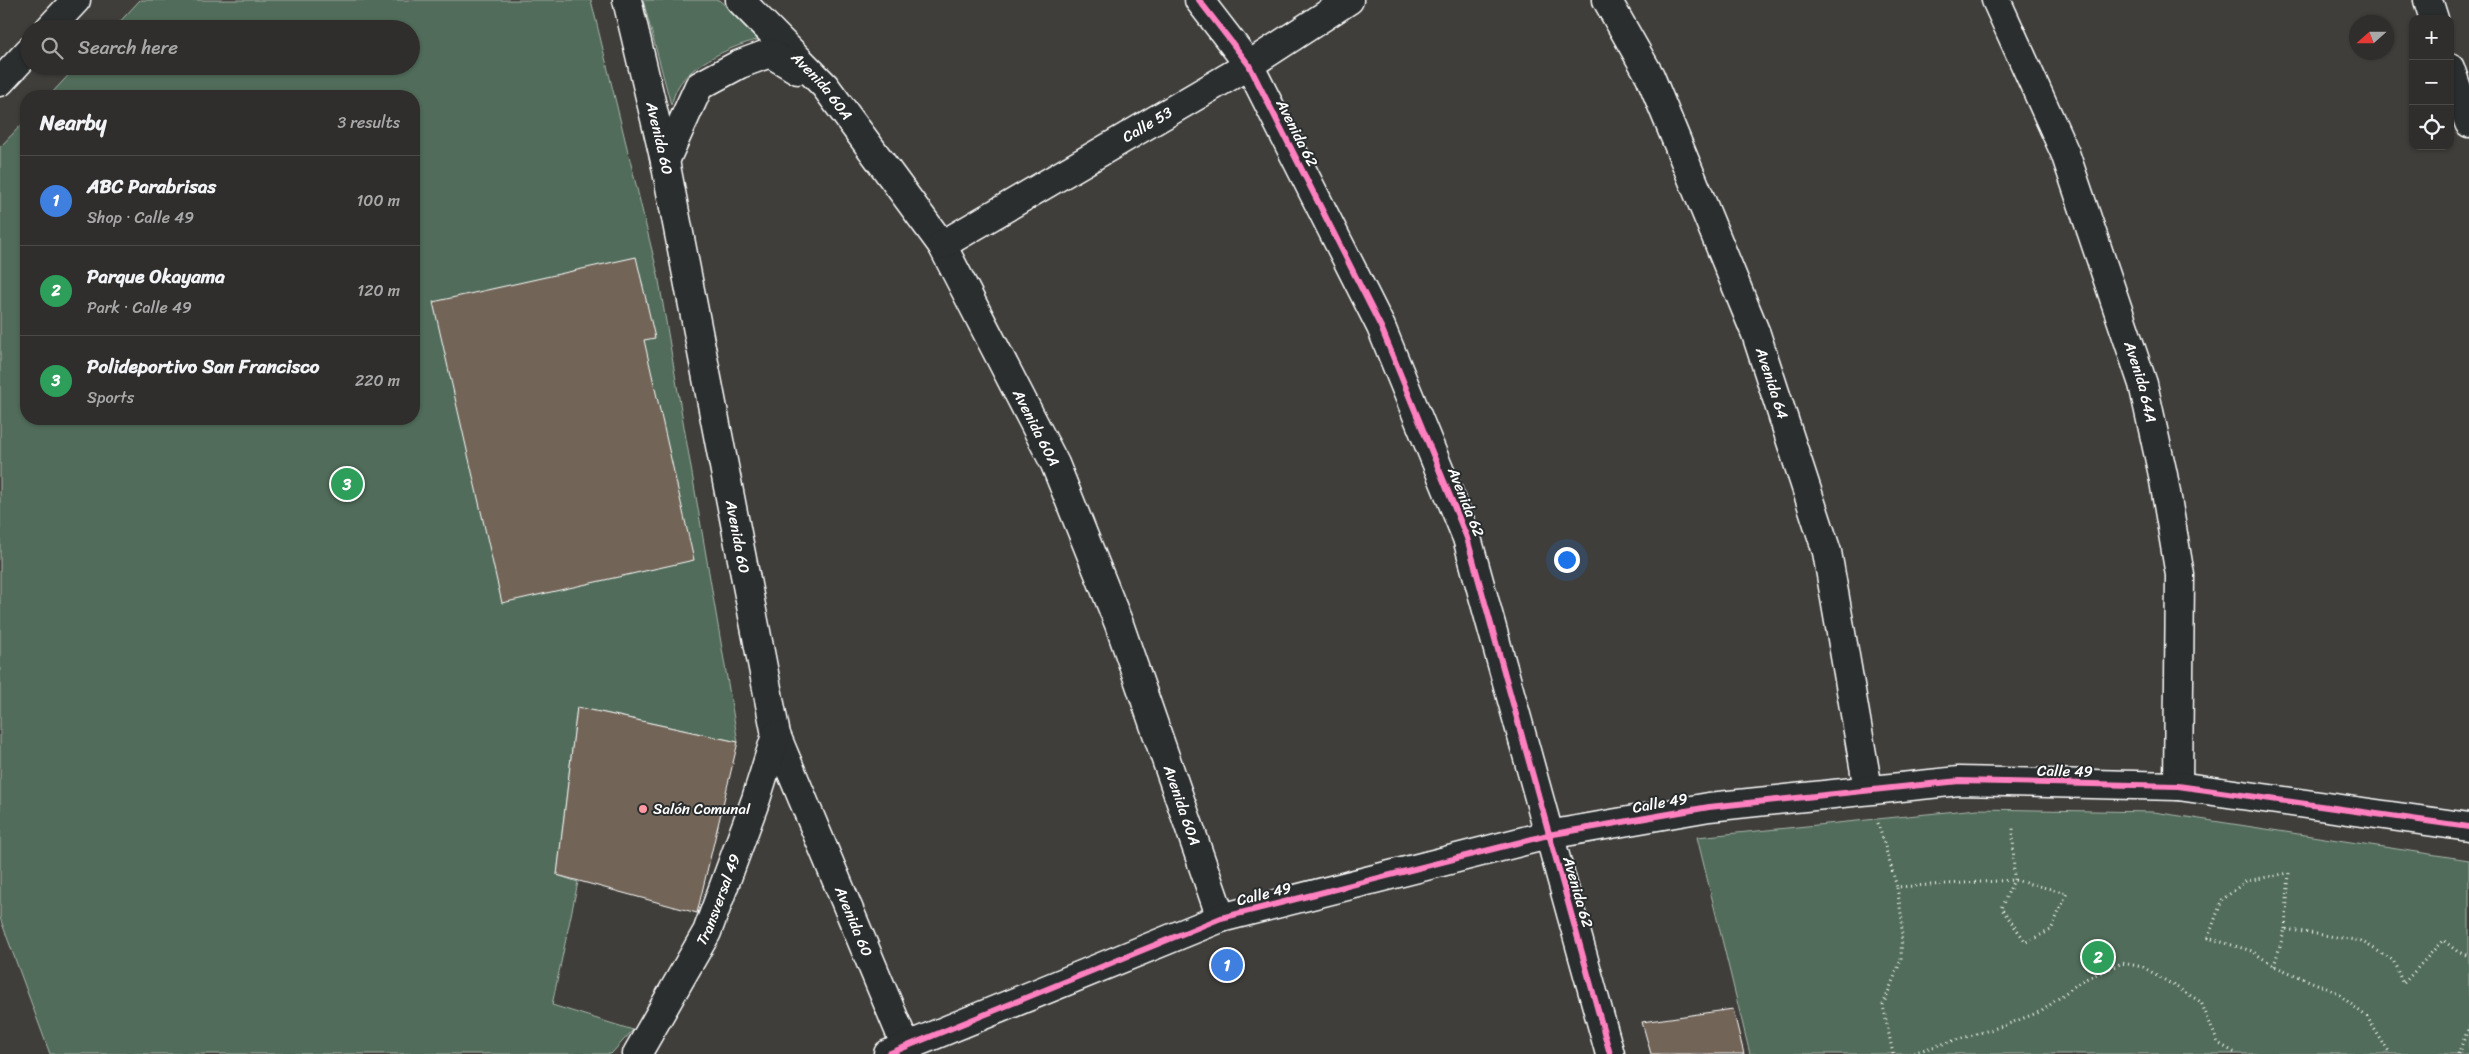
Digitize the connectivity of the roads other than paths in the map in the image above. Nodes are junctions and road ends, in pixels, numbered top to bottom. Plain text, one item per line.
1 (76, 0) edge
2 (626, 0) edge
3 (740, 0) edge
4 (1199, 0) edge
5 (1350, 0) edge
6 (1607, 0) edge
7 (1996, 0) edge
8 (2428, 0) edge
9 (2433, 15) edge
10 (57, 20) edge
11 (20, 61) edge
12 (1249, 64) junction
13 (2454, 80) edge
14 (0, 82) edge
15 (825, 86) junction
16 (2469, 123) edge
17 (664, 161) junction
18 (942, 245) junction
19 (776, 735) junction
20 (2178, 786) junction
21 (1868, 789) junction
22 (2469, 827) edge
23 (1548, 835) junction
24 (1221, 918) junction
25 (901, 1052) edge
26 (637, 1054) edge
27 (1610, 1054) edge

1 - 10 street
2 - 17 street, Avenida 60
3 - 15 street, Avenida 60A
4 - 12 street, Avenida 62
5 - 12 street, Calle 53
6 - 21 street, Avenida 64
7 - 20 street, Avenida 64A
8 - 9 street
11 - 14 street
12 - 18 street, Calle 53
12 - 23 street, Avenida 62
13 - 16 street
15 - 17 street
15 - 18 street, Avenida 60A
17 - 19 street, Avenida 60
18 - 24 street, Avenida 60A
19 - 25 street, Avenida 60
19 - 26 street, Transversal 49
20 - 21 street, Calle 49
20 - 22 street, Calle 49
21 - 23 street, Calle 49
23 - 24 street, Calle 49
23 - 27 street, Avenida 62
24 - 25 street, Calle 49

